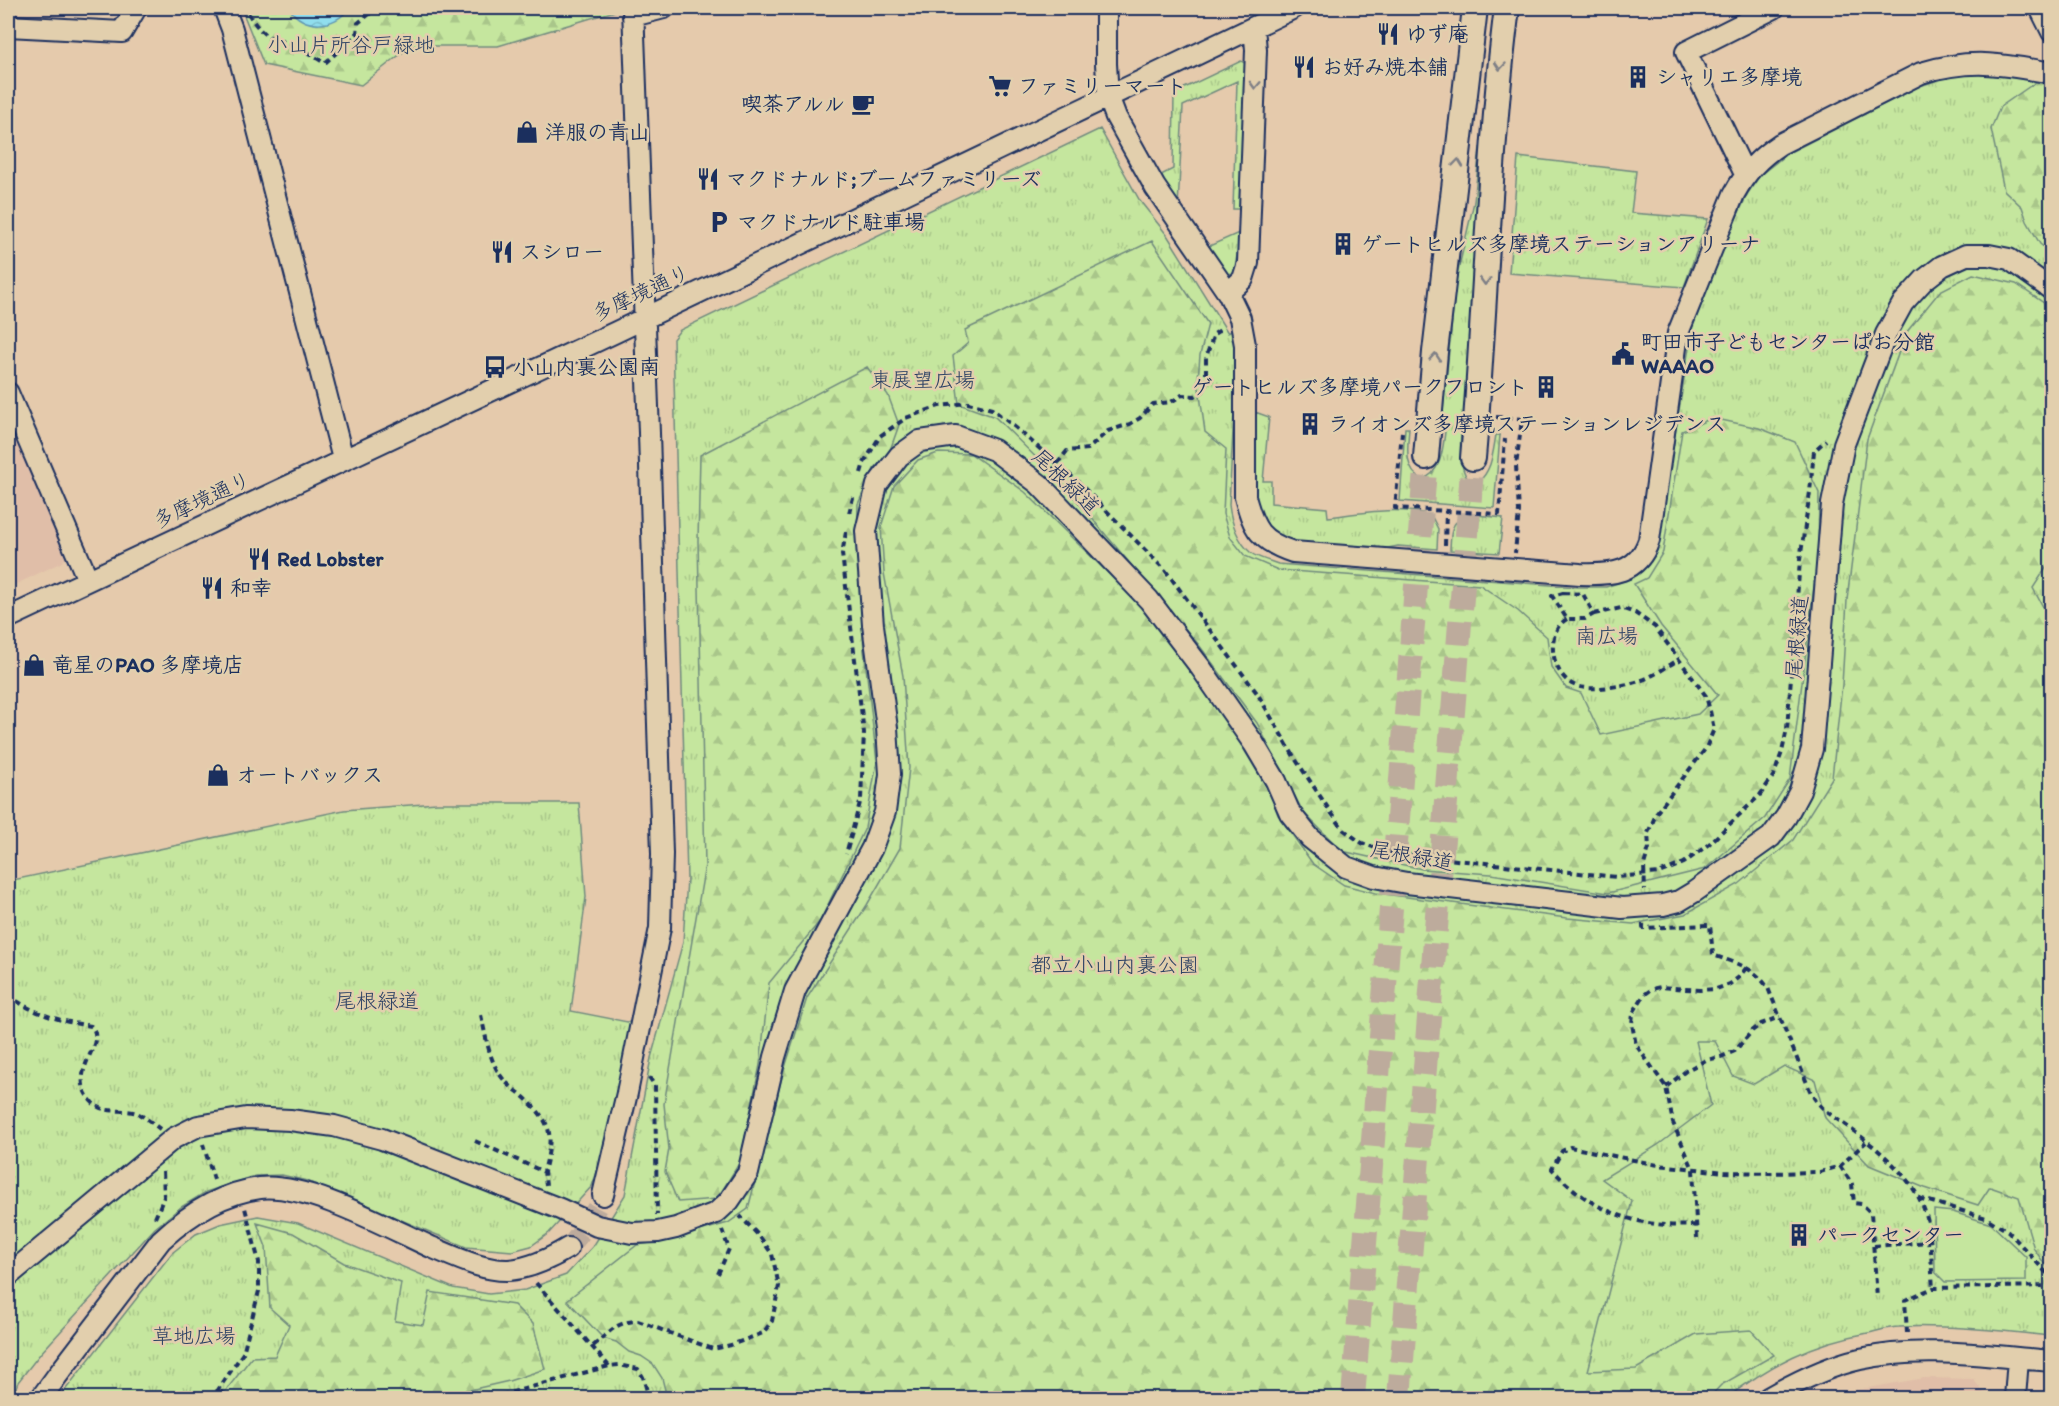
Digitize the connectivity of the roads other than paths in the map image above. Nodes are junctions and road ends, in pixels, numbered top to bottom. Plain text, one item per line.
1 (136, 8) edge
2 (224, 8) edge
3 (664, 8) edge
4 (1106, 8) edge
5 (1294, 8) edge
6 (1475, 8) edge
7 (1507, 8) edge
8 (1774, 8) edge
9 (2040, 8) edge
10 (633, 12) edge
11 (8, 26) edge
12 (1254, 27) junction
13 (2052, 33) edge
14 (2052, 73) edge
15 (1108, 96) junction
16 (1745, 174) junction
17 (2052, 290) edge
18 (1228, 293) junction
19 (644, 318) junction
20 (8, 393) edge
21 (1426, 457) tunnel mouth
22 (1473, 458) tunnel mouth
23 (343, 459) junction
24 (88, 580) junction
25 (8, 618) edge
26 (603, 1195) tunnel mouth
27 (568, 1248) tunnel mouth
28 (8, 1276) edge
29 (2018, 1359) junction
30 (2052, 1361) edge
31 (41, 1398) edge
32 (1768, 1398) edge
33 (2015, 1398) edge

1 - 11 street
2 - 23 street
3 - 10 street
4 - 15 street
5 - 12 street, 多摩境通り
21 -> 6 main road
7 -> 22 main road
8 - 16 street
9 - 13 street
10 - 19 street
12 - 15 street, 多摩境通り
12 -> 18 street
14 - 16 street
15 - 18 street
15 - 19 street, 多摩境通り
16 - 18 street
17 - 28 street, 尾根緑道
19 - 23 street, 多摩境通り
19 - 26 street
20 - 24 street
23 - 24 street, 多摩境通り
24 - 25 street, 多摩境通り
27 - 31 street
29 - 30 street
29 - 32 street
29 - 33 street

